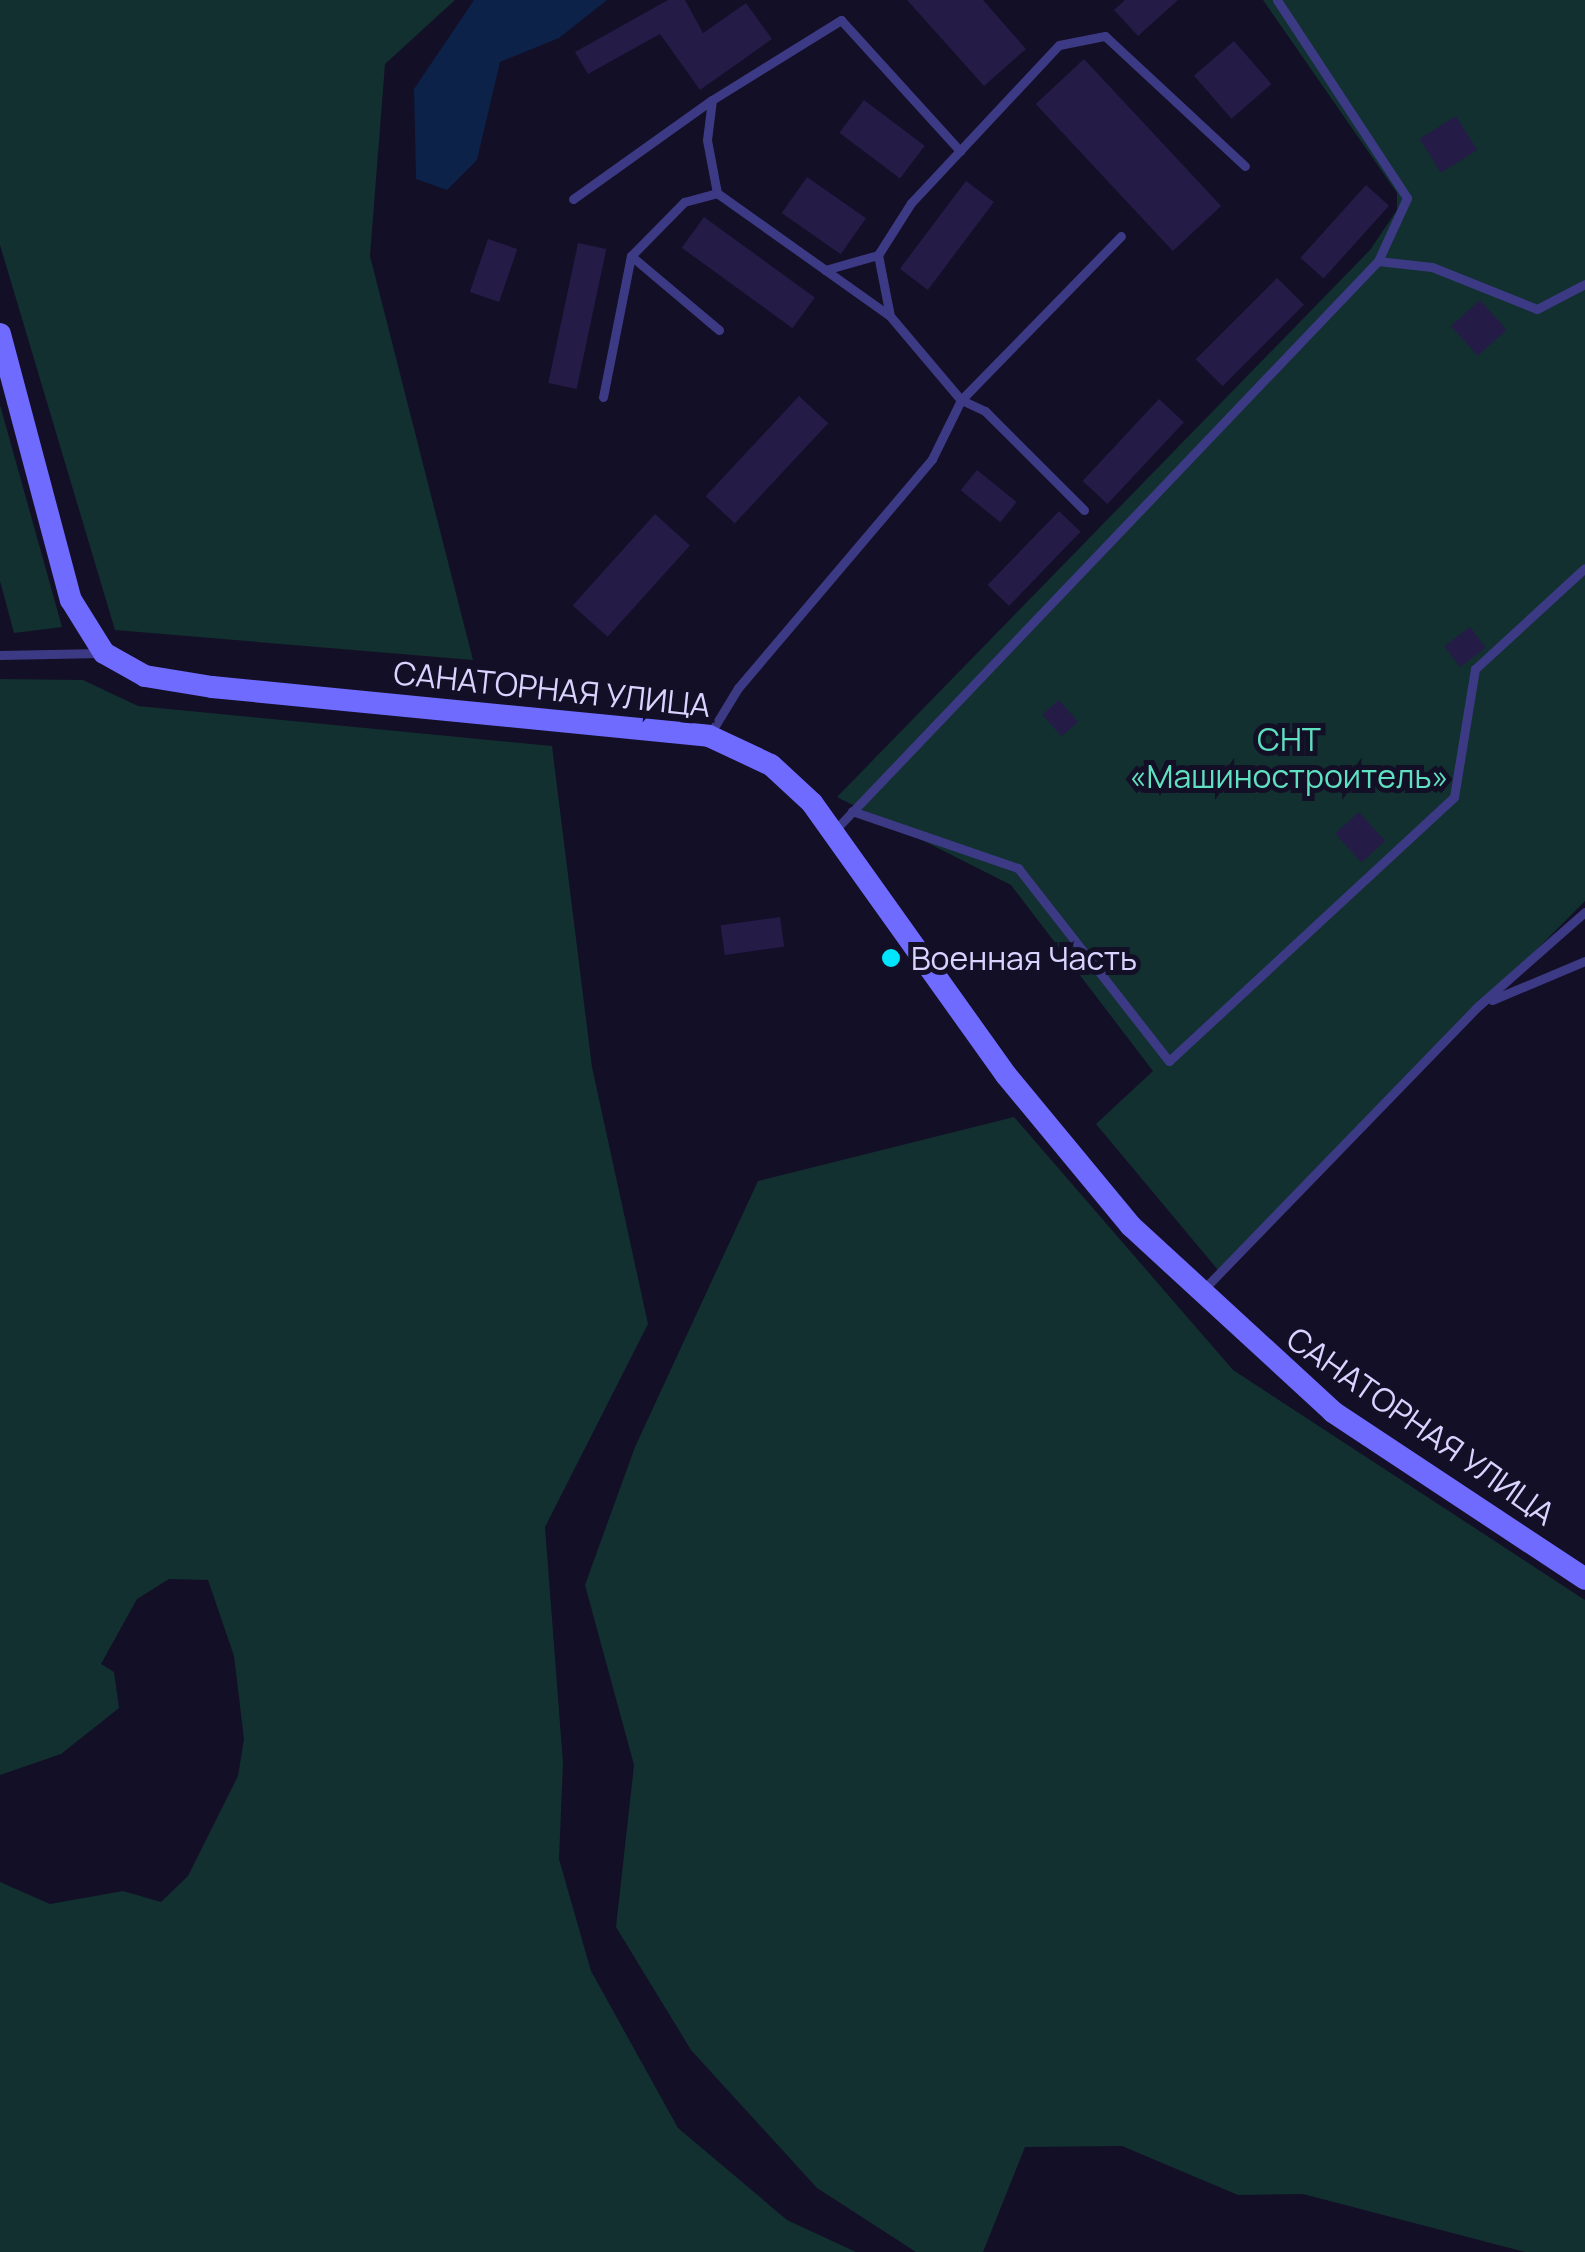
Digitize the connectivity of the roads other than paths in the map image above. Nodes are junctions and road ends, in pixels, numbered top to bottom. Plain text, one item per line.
1 (1276, 0) edge
2 (712, 100) junction
3 (960, 151) junction
4 (1244, 166) dead end
5 (717, 193) junction
6 (574, 200) dead end
7 (1121, 236) dead end
8 (878, 255) junction
9 (631, 256) junction
10 (1378, 261) junction
11 (825, 270) junction
12 (1585, 284) edge
13 (890, 316) junction
14 (718, 330) dead end
15 (0, 334) edge
16 (604, 397) dead end
17 (961, 400) junction
18 (1084, 510) dead end
19 (1585, 568) edge
20 (104, 653) junction
21 (0, 655) edge
22 (709, 736) junction
23 (852, 812) junction
24 (833, 832) junction
25 (1585, 912) edge
26 (1585, 961) edge
27 (1476, 1008) junction
28 (1199, 1294) junction
29 (1585, 1579) edge

1 - 10 lane
2 - 3 lane
2 - 5 lane
2 - 6 lane
3 - 4 lane
3 - 8 lane
5 - 9 lane
5 - 11 lane
7 - 17 lane
8 - 11 lane
8 - 13 lane
9 - 14 lane
9 - 16 lane
10 - 12 lane
10 - 23 lane
11 - 13 lane
13 - 17 lane
15 - 20 street, САНАТОРНАЯ УЛИЦА
17 - 18 lane
17 - 22 lane
19 - 23 lane
20 - 21 lane
20 - 22 street, САНАТОРНАЯ УЛИЦА
22 - 24 street, САНАТОРНАЯ УЛИЦА
23 - 24 lane
24 - 28 street, САНАТОРНАЯ УЛИЦА
25 - 27 lane
26 - 27 lane
27 - 28 lane
28 - 29 street, САНАТОРНАЯ УЛИЦА

